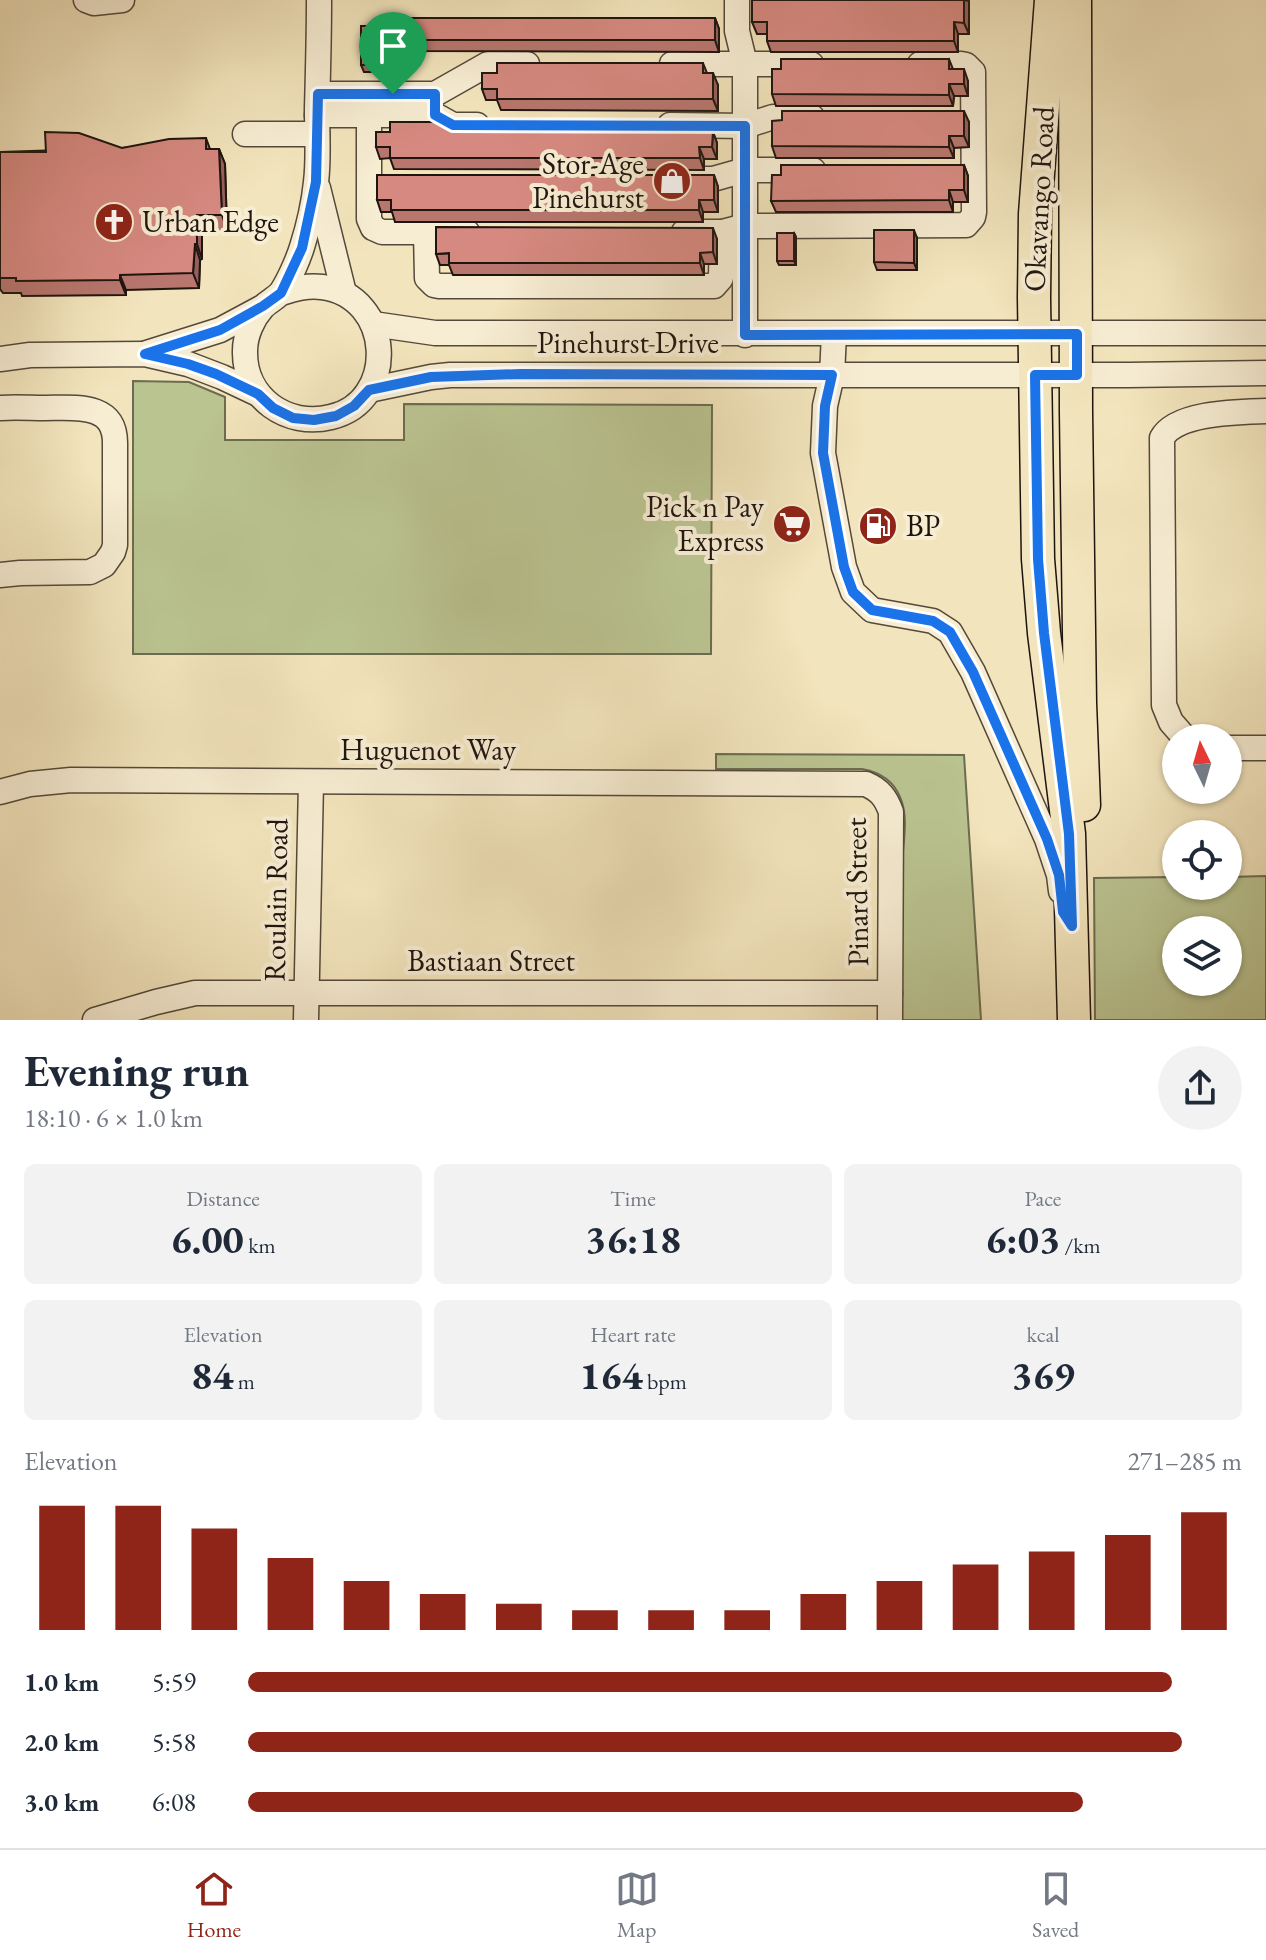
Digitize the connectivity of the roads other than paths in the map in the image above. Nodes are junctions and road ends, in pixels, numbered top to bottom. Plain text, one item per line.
1 (86, 0) edge
2 (122, 0) edge
3 (319, 0) edge
4 (737, 0) edge
5 (1051, 0) edge
6 (1075, 0) edge
7 (548, 64) edge
8 (654, 64) edge
9 (745, 64) junction
10 (838, 64) edge
11 (899, 64) edge
12 (435, 105) junction
13 (317, 114) junction
14 (369, 115) junction
15 (835, 117) edge
16 (943, 117) edge
17 (974, 117) junction
18 (499, 125) edge
19 (653, 125) edge
20 (745, 126) junction
21 (245, 134) dead end
22 (745, 170) junction
23 (835, 170) edge
24 (666, 179) edge
25 (316, 182) junction
26 (734, 229) junction
27 (426, 232) junction
28 (488, 232) edge
29 (660, 232) edge
30 (344, 293) junction
31 (272, 300) junction
32 (373, 324) junction
33 (1035, 333) junction
34 (1266, 333) edge
35 (834, 334) junction
36 (1077, 334) junction
37 (745, 335) junction
38 (145, 354) junction
39 (0, 359) edge
40 (1266, 373) edge
41 (832, 375) junction
42 (1035, 375) junction
43 (1077, 375) junction
44 (369, 390) junction
45 (258, 394) junction
46 (0, 408) edge
47 (1266, 411) edge
48 (0, 575) edge
49 (1173, 724) edge
50 (1242, 748) edge
51 (1266, 748) edge
52 (311, 782) junction
53 (856, 783) joint
54 (0, 792) edge
55 (1072, 926) junction
56 (306, 993) junction
57 (890, 993) junction
58 (95, 1020) edge
59 (306, 1020) edge
60 (890, 1020) edge
61 (1074, 1020) edge
62 (1087, 1020) edge

1 - 2 street
3 - 13 street
4 - 9 street
5 - 33 main road, Okavango Road
6 - 36 main road, Okavango Road
7 - 12 street
8 - 9 street
9 - 10 street
9 - 20 street
11 - 17 street
12 - 13 street
12 - 14 street
12 - 18 street
13 - 14 street
13 - 21 street
13 - 25 street
14 - 27 street
15 - 20 street
16 - 17 street
17 - 26 street
19 - 20 street
20 - 22 street
22 - 23 street
22 - 24 street
22 - 26 street
25 - 30 street
25 - 31 street
26 - 27 street
26 - 29 street
26 - 37 street
27 - 28 street
30 - 31 street
30 - 32 street
31 - 38 street
31 - 45 street
32 - 37 street, Pinehurst Drive
32 - 44 street
33 - 35 street, Pinehurst Drive
33 - 36 street, Pinehurst Drive
33 - 42 main road, Okavango Road
34 - 36 street, Pinehurst Drive
35 - 37 street, Pinehurst Drive
35 - 41 street
36 - 43 main road, Okavango Road
38 - 39 street
38 - 45 street
40 - 43 street, Pinehurst Drive
41 - 42 street, Pinehurst Drive
41 - 44 street, Pinehurst Drive
41 - 55 street
42 - 43 street, Pinehurst Drive
42 - 55 main road, Okavango Road
43 - 62 main road, Okavango Road
44 - 45 street
46 - 48 street
47 - 49 street
50 - 51 street
52 - 53 street, Huguenot Way
52 - 54 street, Huguenot Way
52 - 56 street, Roulain Road
53 - 57 street, Pinard Street
55 - 61 main road, Okavango Road
56 - 57 street, Bastiaan Street
56 - 58 street, Bastiaan Street
56 - 59 street, Roulain Road
57 - 60 street, Pinard Street

